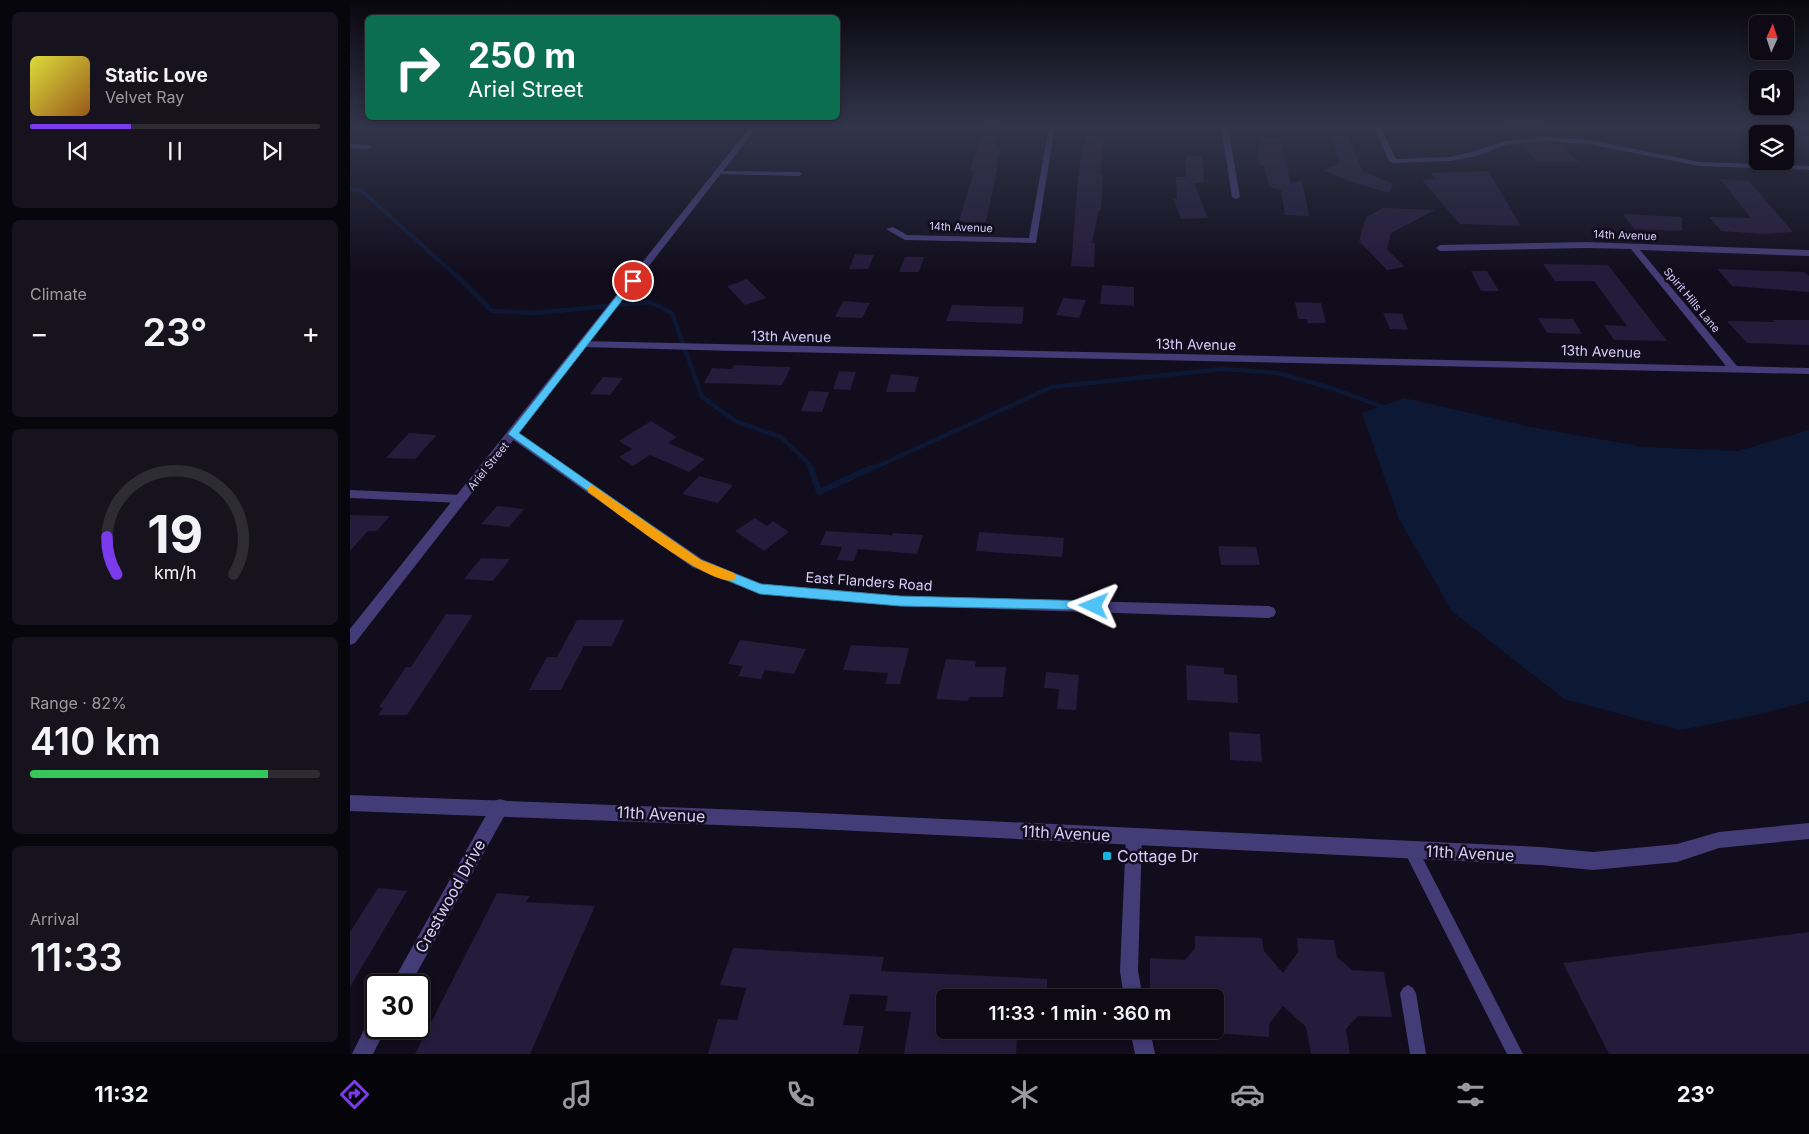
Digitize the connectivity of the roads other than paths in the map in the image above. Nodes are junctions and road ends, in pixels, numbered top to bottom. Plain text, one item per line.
1 (717, 175) edge
2 (1044, 175) edge
3 (1232, 175) edge
4 (1236, 197) dead end
5 (890, 229) dead end
6 (1633, 246) junction
7 (1440, 248) dead end
8 (1809, 253) edge
9 (582, 344) junction
10 (1734, 369) junction
11 (1809, 371) edge
12 (514, 434) junction
13 (350, 494) edge
14 (462, 499) junction
15 (1269, 612) dead end
16 (350, 639) edge
17 (350, 803) edge
18 (500, 807) junction
19 (1809, 832) edge
20 (1134, 836) junction
21 (1411, 850) junction
22 (406, 974) edge
23 (1132, 989) edge
24 (1408, 993) dead end
25 (370, 1039) edge
26 (1142, 1039) edge
27 (362, 1054) edge
28 (1145, 1054) edge
29 (1418, 1054) edge
30 (1515, 1054) edge

1 - 9 street, Ariel Street
2 - 5 street, 14th Avenue
3 - 4 street
6 - 7 street, 14th Avenue
6 - 8 street, 14th Avenue
6 - 10 street, Spirit Hills Lane
9 - 10 street, 13th Avenue
9 - 12 street, Ariel Street
10 - 11 street, 13th Avenue
12 - 14 street, Ariel Street
12 - 15 street, East Flanders Road
13 - 14 street, Ariel Street
14 - 16 street, Ariel Street
17 - 18 street, 11th Avenue
18 - 20 street, 11th Avenue
18 - 22 street, Crestwood Drive
19 - 21 street, 11th Avenue
20 - 21 street, 11th Avenue
20 - 23 street
21 - 30 lane
24 - 29 lane
25 - 27 street
26 - 28 street

